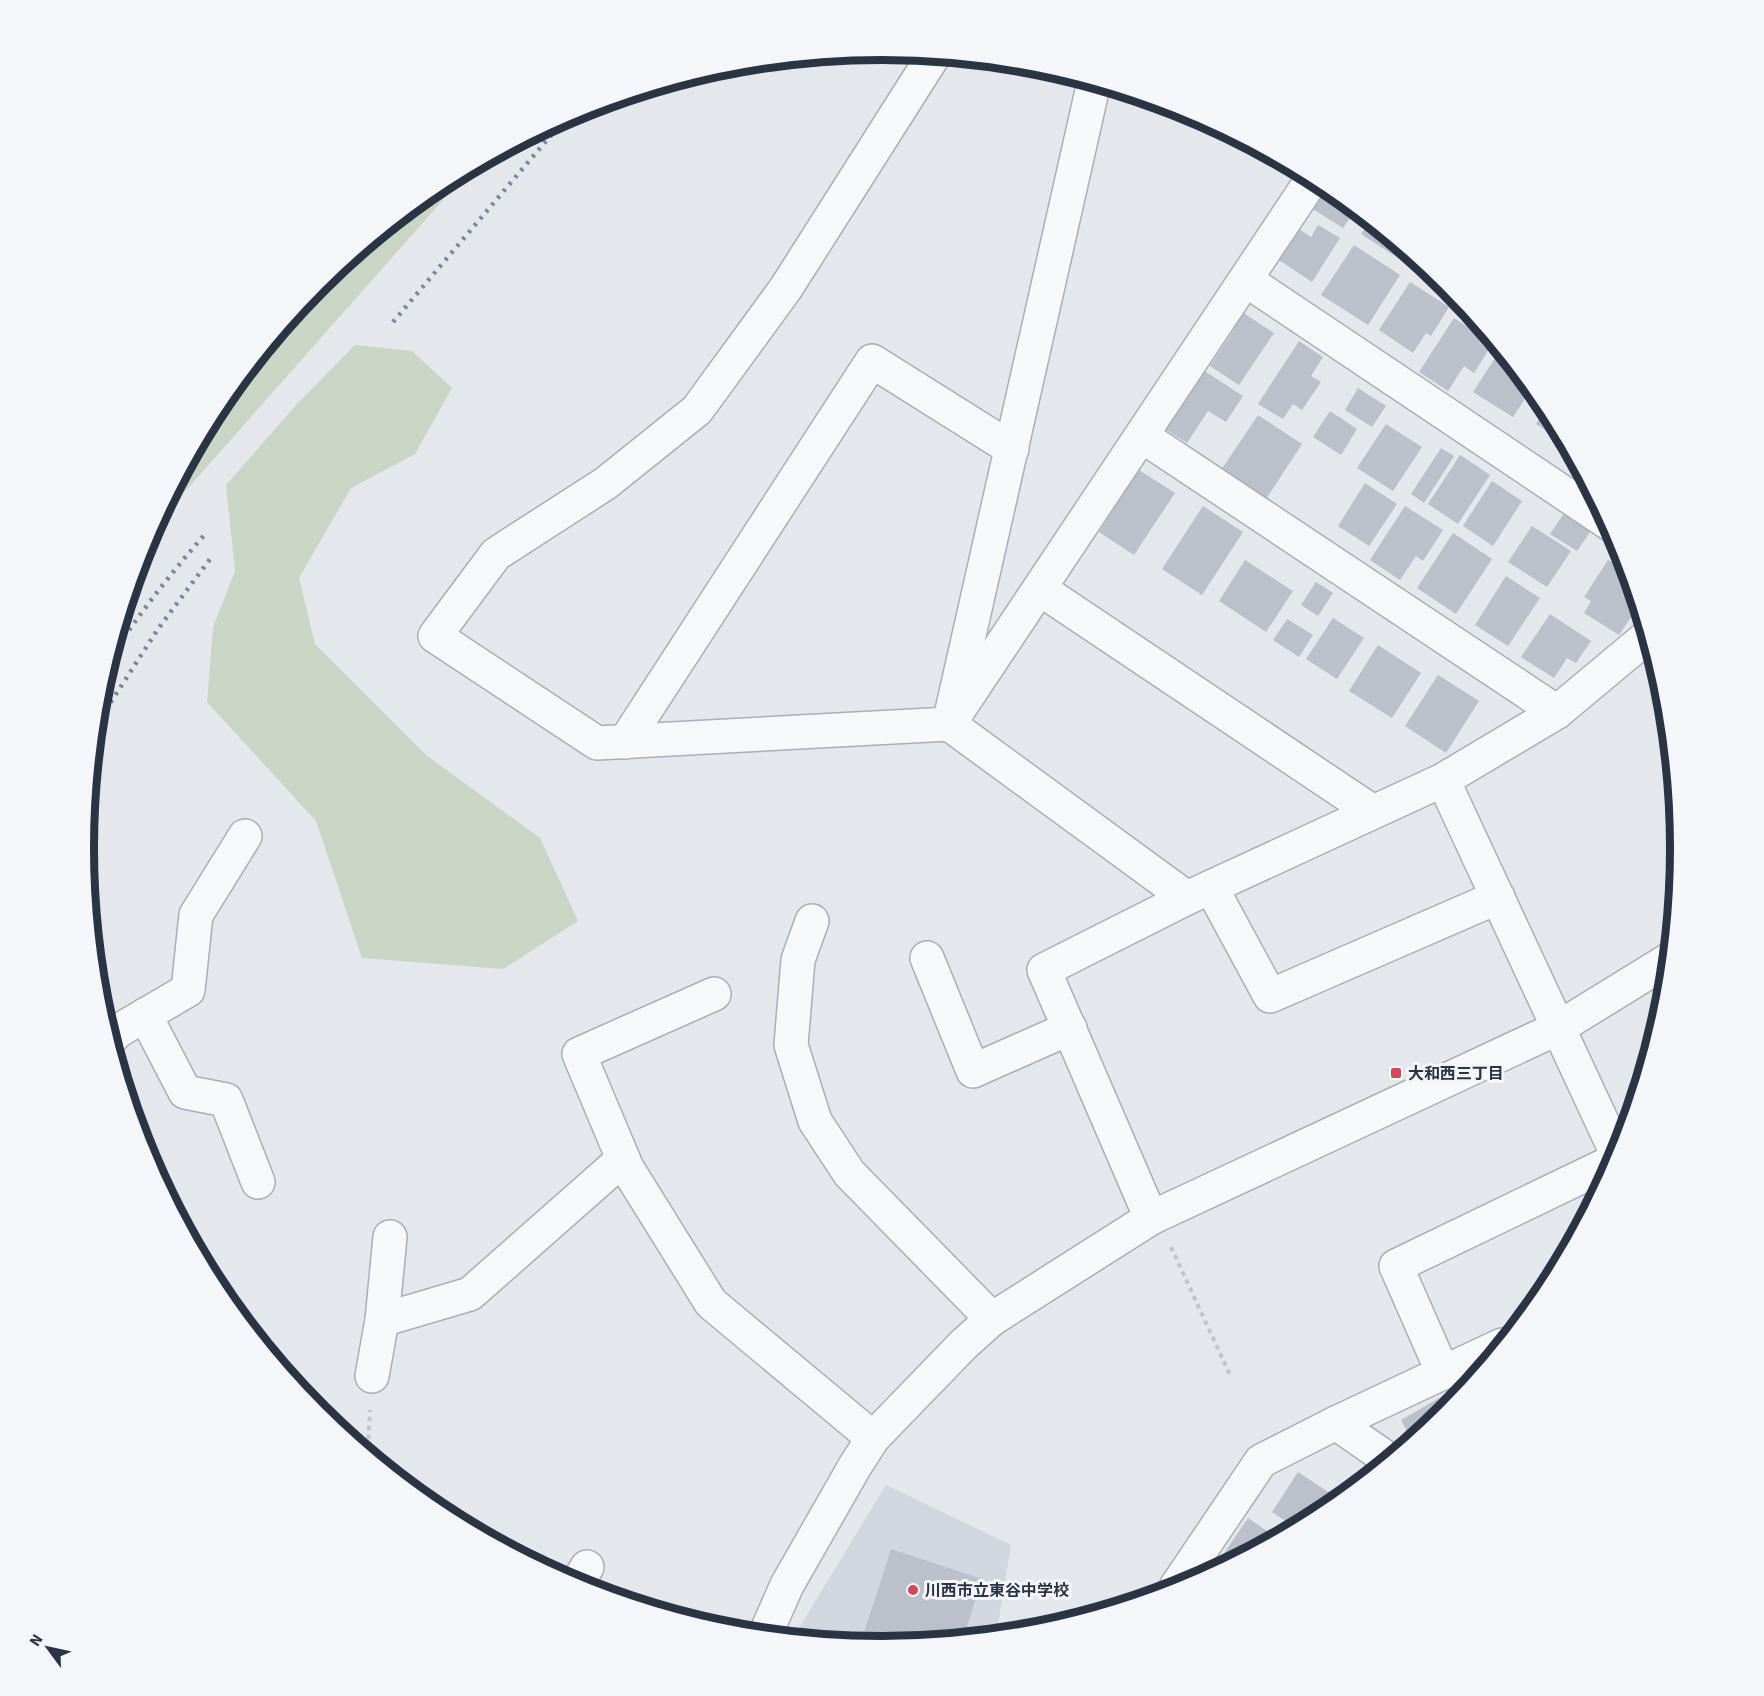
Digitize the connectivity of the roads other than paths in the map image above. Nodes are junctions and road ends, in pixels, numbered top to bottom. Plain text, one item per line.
1 (930, 62) edge
2 (1092, 89) edge
3 (1308, 186) edge
4 (1246, 280) junction
5 (1142, 436) junction
6 (1012, 449) junction
7 (1596, 515) edge
8 (1040, 590) junction
9 (1642, 641) edge
10 (1557, 712) junction
11 (950, 724) junction
12 (626, 742) junction
13 (1443, 780) junction
14 (1373, 812) junction
15 (245, 836) dead end
16 (1199, 892) junction
17 (1498, 897) junction
18 (812, 921) dead end
19 (927, 958) dead end
20 (1661, 965) edge
21 (714, 994) dead end
22 (146, 1015) junction
23 (1070, 1028) junction
24 (1558, 1028) junction
25 (116, 1032) edge
26 (1612, 1144) edge
27 (623, 1159) junction
28 (1603, 1166) edge
29 (258, 1182) dead end
30 (1160, 1229) junction
31 (390, 1237) dead end
32 (992, 1319) junction
33 (382, 1320) junction
34 (1487, 1352) edge
35 (1443, 1373) junction
36 (372, 1376) dead end
37 (1336, 1423) junction
38 (873, 1438) junction
39 (1383, 1456) edge
40 (1183, 1576) edge
41 (768, 1627) edge

1 - 12 street
2 - 6 street
3 - 4 street
4 - 5 street
4 - 7 street
5 - 8 street
5 - 10 street
6 - 11 street
6 - 12 street
8 - 11 street
8 - 14 street
9 - 10 street
10 - 13 street
11 - 12 street
11 - 16 street
13 - 14 street
13 - 17 street
14 - 16 street
15 - 22 street
16 - 17 street
16 - 23 street
17 - 24 street
18 - 32 street
19 - 23 street
20 - 24 street
21 - 27 street
22 - 25 street
22 - 29 street
23 - 30 street
24 - 26 street
24 - 30 street
27 - 33 street
27 - 38 street
28 - 35 street
30 - 32 street
31 - 33 street
32 - 38 street
33 - 36 street
34 - 35 street
35 - 37 street
37 - 39 street
37 - 40 street
38 - 41 street

